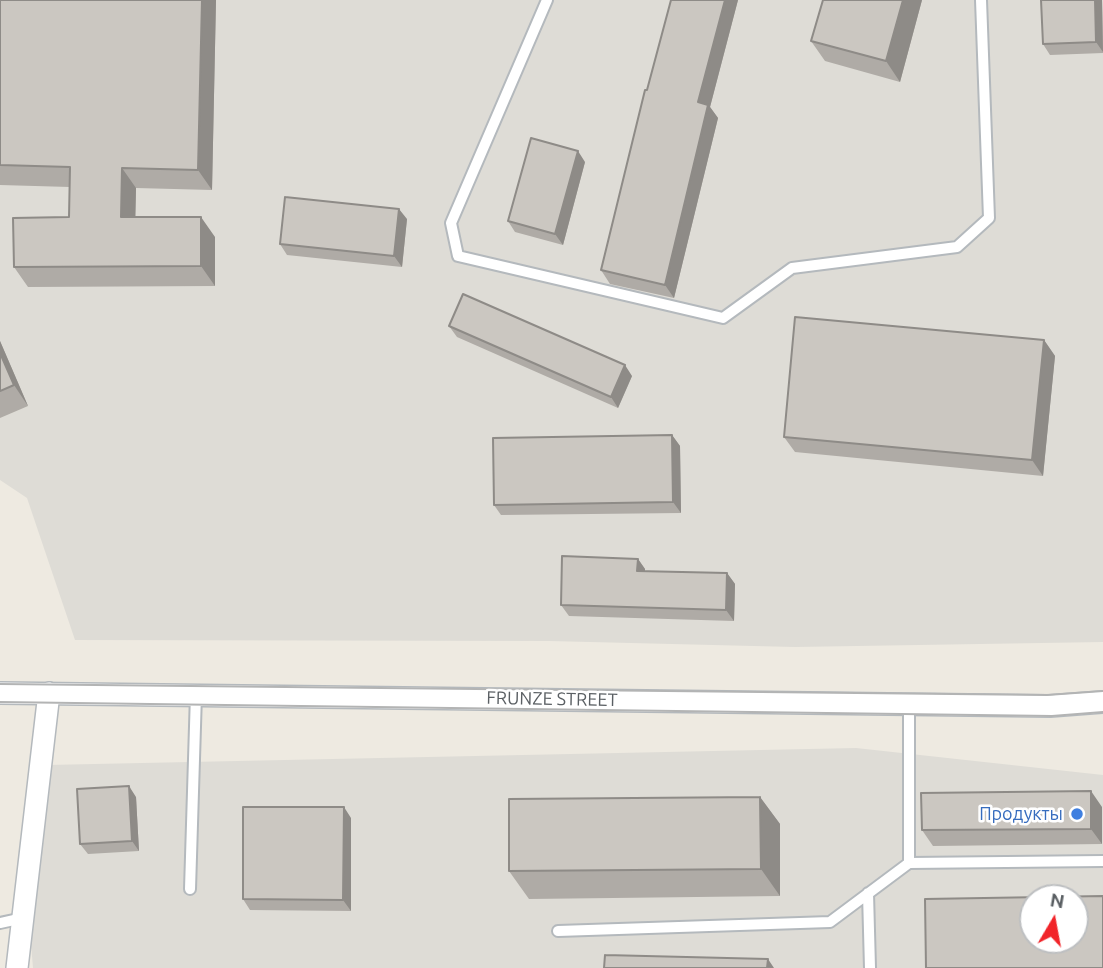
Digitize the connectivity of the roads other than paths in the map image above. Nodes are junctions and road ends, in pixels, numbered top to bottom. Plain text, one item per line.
1 (547, 0) edge
2 (981, 0) edge
3 (0, 693) edge
4 (49, 693) junction
5 (196, 695) junction
6 (1103, 702) edge
7 (909, 704) junction
8 (1103, 861) edge
9 (908, 863) junction
10 (190, 889) dead end
11 (868, 893) junction
12 (23, 918) junction
13 (0, 923) edge
14 (558, 931) dead end
15 (17, 968) edge
16 (870, 968) edge

1 - 2 lane
3 - 4 street, FRUNZE STREET
4 - 5 street, FRUNZE STREET
4 - 12 street
5 - 7 street, FRUNZE STREET
5 - 10 lane
6 - 7 street, FRUNZE STREET
7 - 9 lane
8 - 9 lane
9 - 11 lane
11 - 14 lane
11 - 16 lane
12 - 13 lane
12 - 15 street

